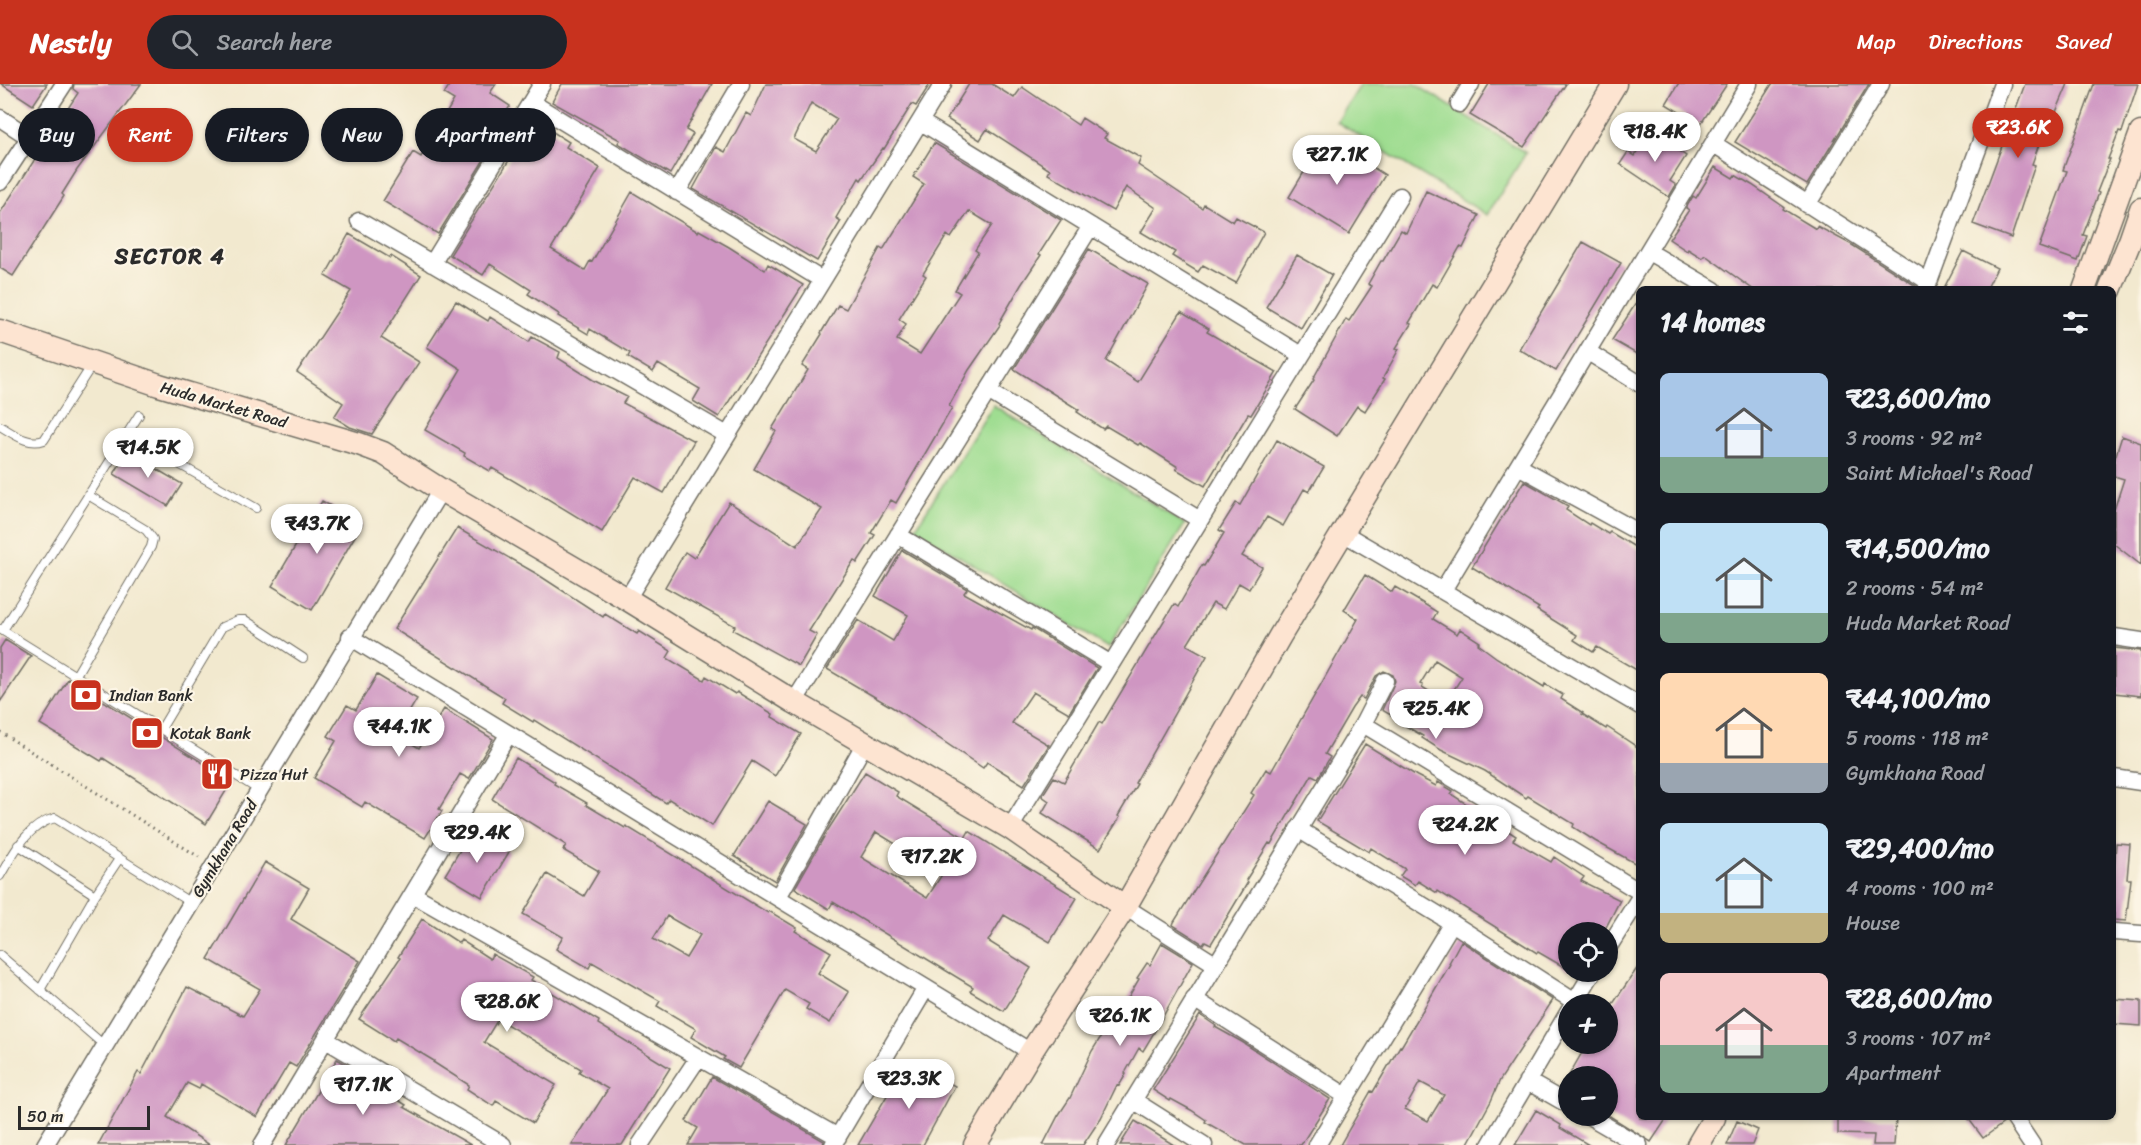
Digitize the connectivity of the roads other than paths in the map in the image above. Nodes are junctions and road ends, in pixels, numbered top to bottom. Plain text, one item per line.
1 (64, 84) edge
2 (542, 84) edge
3 (741, 84) edge
4 (943, 84) edge
5 (1471, 84) edge
6 (1614, 84) edge
7 (1749, 84) edge
8 (1881, 84) edge
9 (2002, 84) edge
10 (531, 102) junction
11 (1459, 104) dead end
12 (48, 108) edge
13 (0, 118) edge
14 (921, 122) junction
15 (18, 130) edge
16 (2141, 133) edge
17 (1714, 144) junction
18 (18, 154) edge
19 (0, 182) edge
20 (677, 192) junction
21 (1400, 196) dead end
22 (1807, 205) junction
23 (2141, 209) edge
24 (359, 221) dead end
25 (1091, 226) junction
26 (2102, 239) junction
27 (2136, 242) edge
28 (1649, 252) junction
29 (432, 264) junction
30 (822, 280) junction
31 (1707, 286) edge
32 (1928, 286) edge
33 (2085, 286) edge
34 (2112, 286) edge
35 (0, 331) edge
36 (1588, 352) junction
37 (1301, 355) junction
38 (94, 362) junction
39 (1636, 382) edge
40 (988, 391) junction
41 (139, 415) dead end
42 (0, 426) edge
43 (126, 434) junction
44 (727, 435) junction
45 (1518, 466) junction
46 (441, 490) junction
47 (88, 495) junction
48 (256, 508) dead end
49 (1200, 520) junction
50 (1636, 531) edge
51 (1343, 533) junction
52 (898, 535) junction
53 (1443, 590) junction
54 (627, 599) junction
55 (1, 630) edge
56 (350, 637) junction
57 (2116, 637) edge
58 (2141, 641) edge
59 (303, 658) dead end
60 (1111, 664) junction
61 (76, 675) junction
62 (1385, 681) dead end
63 (794, 702) junction
64 (1636, 704) edge
65 (1363, 724) junction
66 (161, 729) junction
67 (508, 735) junction
68 (865, 743) junction
69 (2116, 778) edge
70 (2141, 782) edge
71 (259, 790) junction
72 (1010, 828) junction
73 (1298, 829) junction
74 (18, 845) junction
75 (119, 859) junction
76 (0, 876) edge
77 (1636, 890) edge
78 (414, 895) junction
79 (95, 896) junction
80 (778, 897) junction
81 (190, 903) junction
82 (1636, 903) edge
83 (1125, 907) junction
84 (1452, 923) junction
85 (1618, 932) edge
86 (2116, 932) edge
87 (2141, 934) edge
88 (0, 955) edge
89 (1215, 964) junction
90 (926, 988) junction
91 (40, 990) junction
92 (1558, 996) edge
93 (1194, 999) junction
94 (1558, 1029) edge
95 (326, 1040) junction
96 (105, 1046) junction
97 (1031, 1052) junction
98 (698, 1058) junction
99 (1527, 1081) junction
100 (1346, 1096) junction
101 (1558, 1099) edge
102 (1133, 1101) junction
103 (1713, 1120) edge
104 (2015, 1120) edge
105 (1606, 1126) edge
106 (835, 1141) edge
107 (45, 1145) edge
108 (262, 1145) edge
109 (502, 1145) edge
110 (640, 1145) edge
111 (975, 1145) edge
112 (1106, 1145) edge
113 (1204, 1145) edge
114 (1317, 1145) edge
115 (1490, 1145) edge
116 (1639, 1145) edge
117 (1698, 1145) edge
118 (2032, 1145) edge

1 - 12 street
2 - 10 street
3 - 20 street
4 - 14 street
5 - 11 street
6 - 51 street
7 - 17 street
8 - 22 street
9 - 32 street
10 - 20 street
10 - 29 street
13 - 15 street
14 - 25 street
14 - 30 street
16 - 26 street
17 - 22 street
17 - 28 street
18 - 19 street
20 - 30 street
21 - 37 street
22 - 32 street
23 - 27 street
24 - 29 street
25 - 37 street
25 - 40 street
26 - 27 street
26 - 33 street
27 - 34 street
28 - 31 street
28 - 36 street
29 - 44 street
30 - 44 street
35 - 38 street, Huda Market Road
36 - 39 street
36 - 45 street
37 - 49 street
38 - 42 lane
38 - 46 street, Huda Market Road
40 - 49 street
40 - 52 street
41 - 43 lane
43 - 47 lane
43 - 48 lane
44 - 54 street
45 - 50 street
45 - 53 street
46 - 54 street, Huda Market Road
46 - 56 street, Gymkhana Road
47 - 55 lane
47 - 61 lane
49 - 60 street
51 - 53 street
51 - 83 street
52 - 60 street
52 - 63 street
53 - 64 street
54 - 63 street, Huda Market Road
55 - 61 lane
56 - 67 street
56 - 71 street, Gymkhana Road
57 - 58 street
59 - 66 lane
60 - 72 street
61 - 66 lane
62 - 65 street
63 - 68 street, Huda Market Road
65 - 73 street
65 - 77 street
66 - 71 lane
67 - 78 street
67 - 80 street
68 - 72 street, Huda Market Road
68 - 80 street
69 - 70 street
71 - 81 street, Gymkhana Road
72 - 83 street, Huda Market Road
73 - 84 street
73 - 89 street
74 - 75 lane
74 - 76 lane
74 - 79 lane
75 - 79 lane
75 - 81 lane
78 - 95 street
78 - 98 street
79 - 91 lane
80 - 90 street
81 - 96 street, Gymkhana Road
82 - 85 street
83 - 89 street
83 - 97 street
84 - 92 street
84 - 100 street
86 - 87 street
88 - 91 lane
89 - 93 street
90 - 97 street
90 - 106 street
91 - 96 lane
93 - 100 street
93 - 102 street
94 - 99 street
95 - 108 street
95 - 109 street
96 - 107 street, Gymkhana Road
97 - 111 street
98 - 106 street
98 - 110 street
99 - 101 street
99 - 115 street
100 - 114 street
102 - 112 street
102 - 113 street
103 - 117 street
104 - 118 street
105 - 116 street

